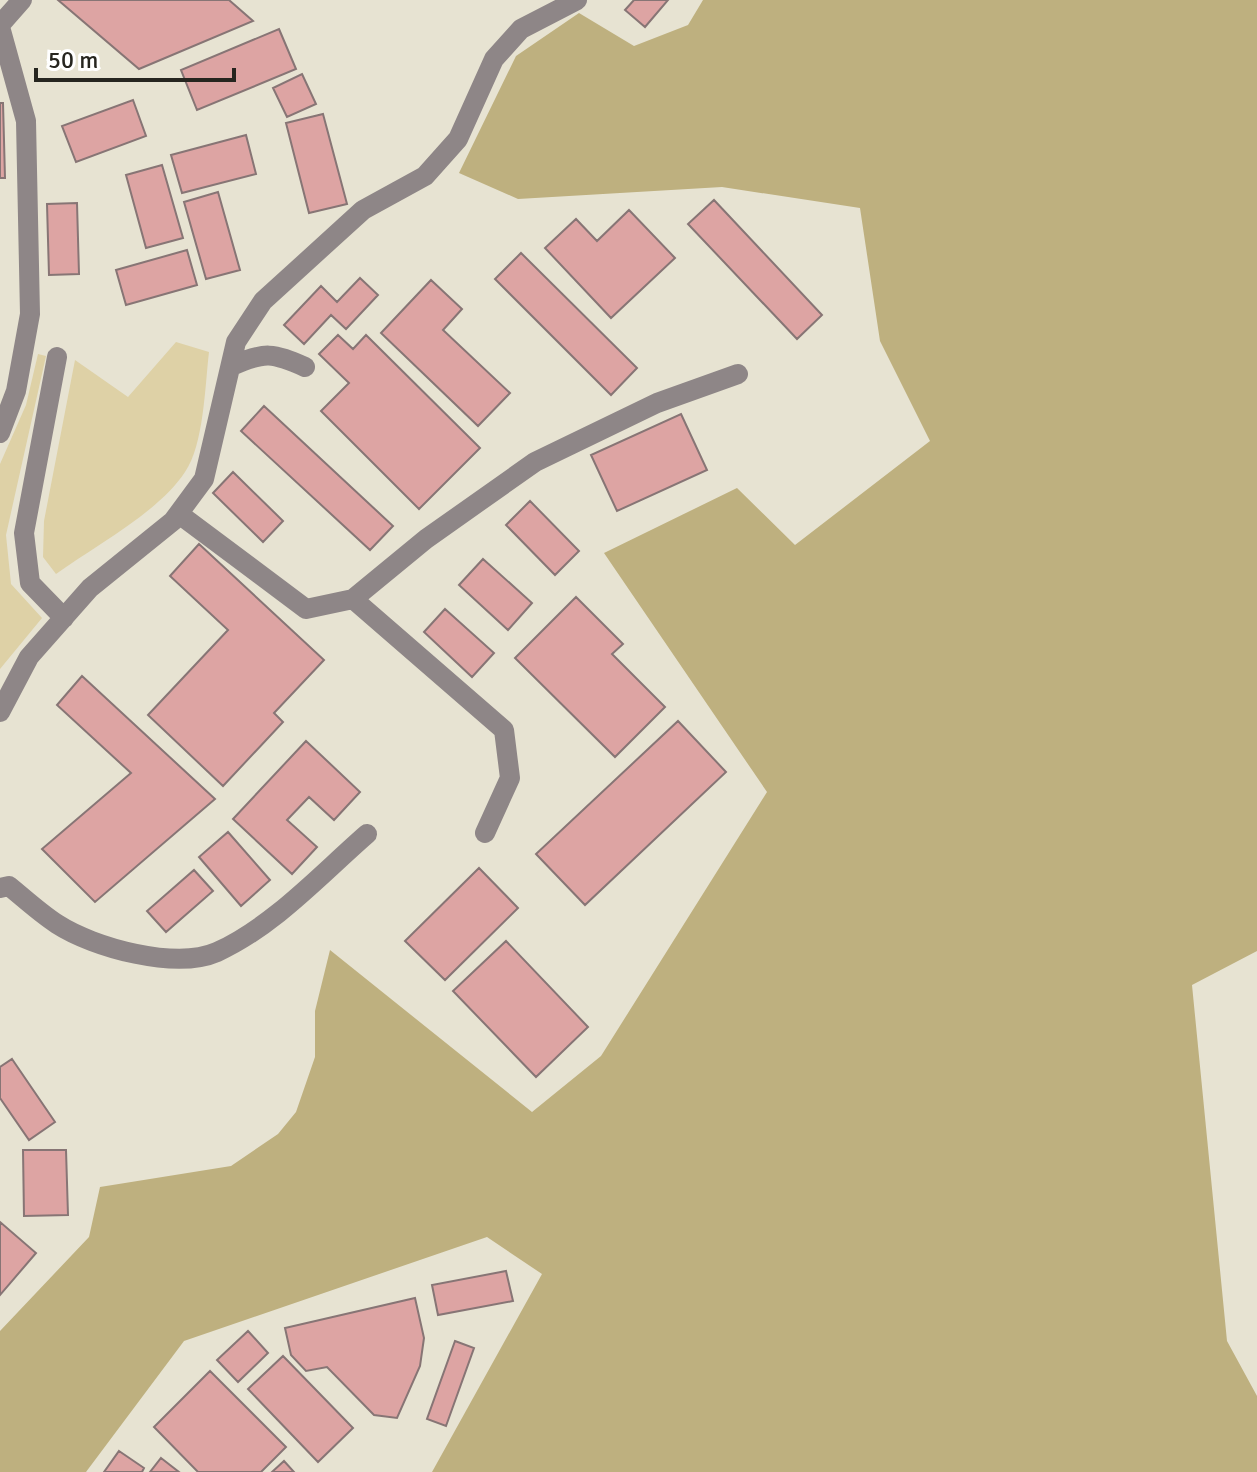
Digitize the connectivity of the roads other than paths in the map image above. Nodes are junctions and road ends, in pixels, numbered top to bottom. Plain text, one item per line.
1 (22, 0) edge
2 (577, 0) edge
3 (0, 26) edge
4 (7, 79) edge
5 (57, 357) dead end
6 (232, 366) junction
7 (305, 367) dead end
8 (738, 374) dead end
9 (0, 433) edge
10 (179, 514) junction
11 (353, 599) junction
12 (64, 618) junction
13 (0, 712) edge
14 (485, 833) dead end
15 (367, 834) dead end
16 (0, 888) edge

1 - 3 street
2 - 6 street
3 - 4 street
4 - 9 street
5 - 12 street
6 - 7 street
6 - 10 street
8 - 11 street
10 - 11 street
10 - 12 street
11 - 14 street
12 - 13 street
15 - 16 street

